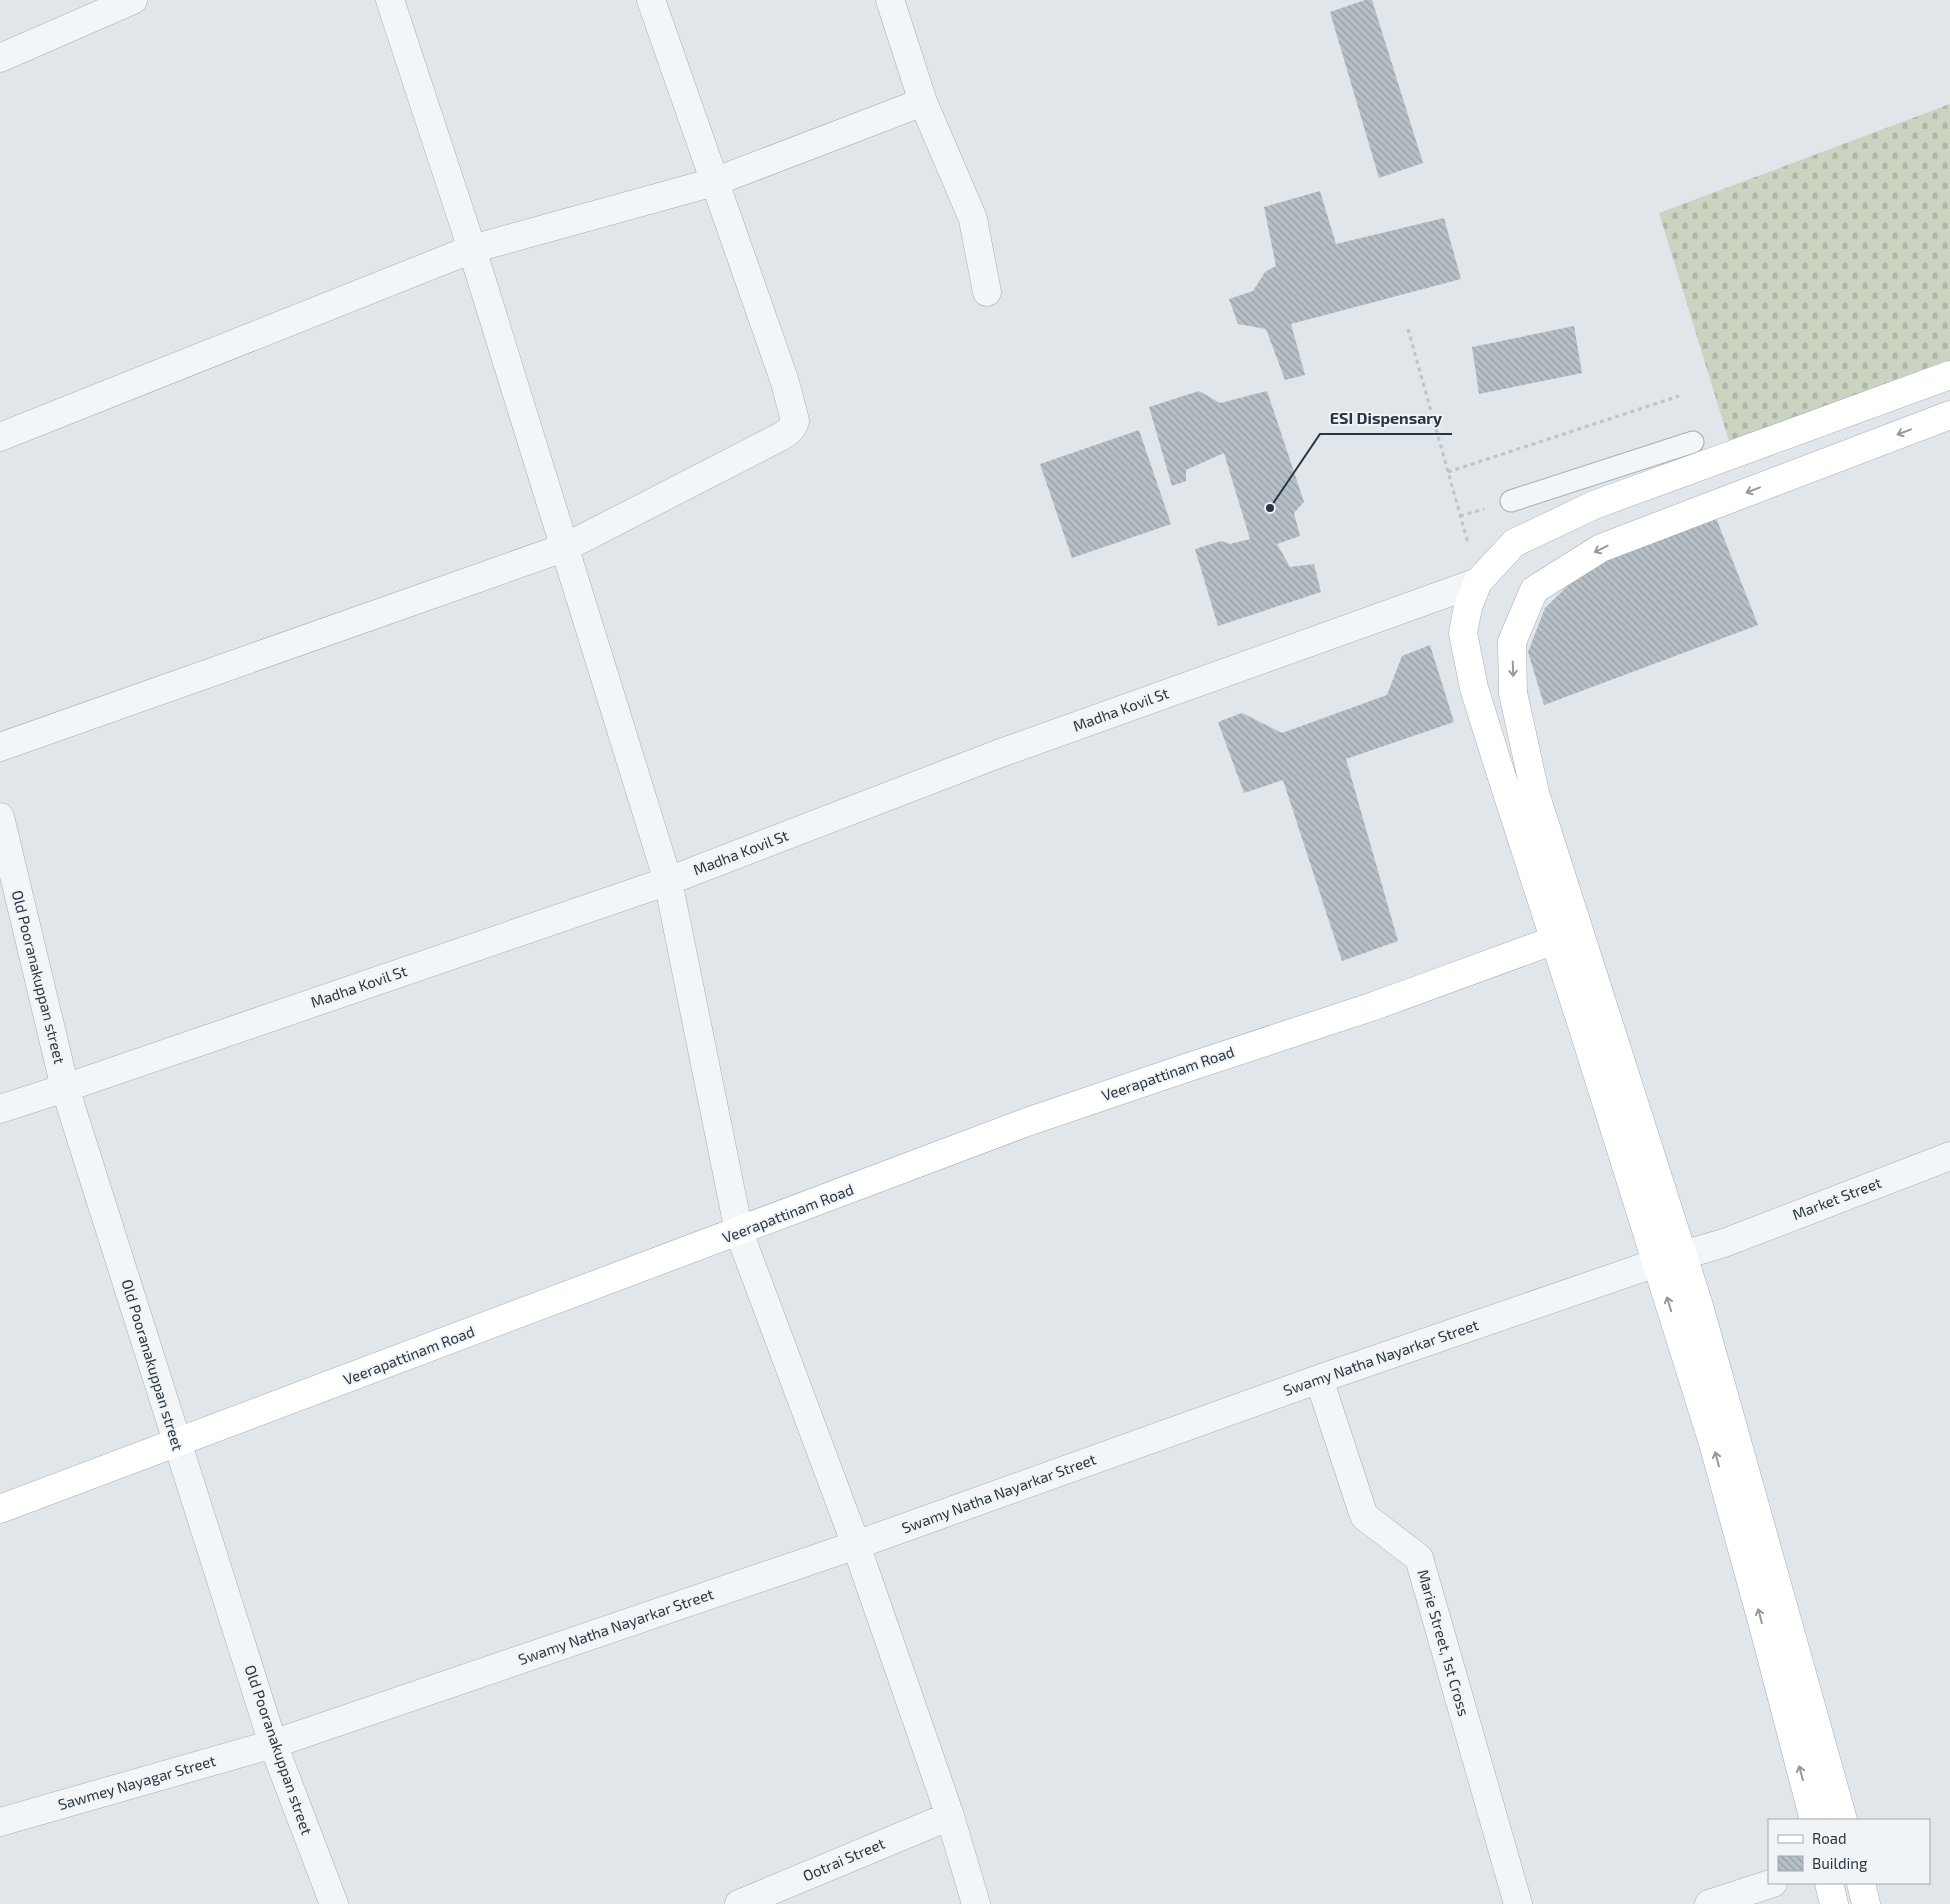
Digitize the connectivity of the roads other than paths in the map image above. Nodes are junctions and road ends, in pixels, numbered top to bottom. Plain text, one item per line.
1 (133, 0) edge
2 (390, 0) edge
3 (651, 0) edge
4 (890, 0) edge
5 (0, 58) edge
6 (923, 102) junction
7 (714, 182) junction
8 (472, 249) junction
9 (987, 292) dead end
10 (1950, 375) edge
11 (1950, 415) edge
12 (0, 437) edge
13 (1692, 442) dead end
14 (1511, 501) dead end
15 (566, 547) junction
16 (1478, 582) junction
17 (0, 747) edge
18 (0, 817) edge
19 (668, 881) junction
20 (1580, 931) junction
21 (1554, 940) junction
22 (65, 1088) junction
23 (0, 1109) edge
24 (1950, 1156) edge
25 (739, 1232) junction
26 (1724, 1243) joint
27 (1682, 1254) junction
28 (1656, 1263) junction
29 (1319, 1379) junction
30 (177, 1444) junction
31 (0, 1509) edge
32 (856, 1545) junction
33 (273, 1744) junction
34 (950, 1816) junction
35 (1814, 1819) edge
36 (1843, 1819) edge
37 (0, 1822) edge
38 (1770, 1884) edge
39 (1829, 1884) edge
40 (1861, 1884) edge
41 (334, 1904) edge
42 (739, 1904) edge
43 (976, 1904) edge
44 (1518, 1904) edge
45 (1709, 1904) edge
46 (1834, 1904) edge
47 (1866, 1904) edge

1 - 5 street
2 - 8 street
3 - 7 street
4 - 6 street
6 - 7 street
6 - 9 street
7 - 8 street
7 - 15 street
8 - 12 street
8 - 15 street
10 - 16 street
11 -> 20 street
13 - 14 lane
15 - 17 street
15 - 19 street
16 - 19 street, Madha Kovil St
16 - 21 street
18 - 22 street, Old Pooranakuppan street
19 - 22 street, Madha Kovil St
19 - 25 street
20 - 21 street, Veerapattinam Road
20 - 27 street
21 - 25 street, Veerapattinam Road
21 - 28 street
22 - 23 street, Madha Kovil St
22 - 30 street, Old Pooranakuppan street
24 - 26 street, Market Street
25 - 30 street, Veerapattinam Road
25 - 32 street
26 - 27 street, Swamy Natha Nayarkar Street
27 - 28 street, Swamy Natha Nayarkar Street
27 - 36 street
28 - 29 street, Swamy Natha Nayarkar Street
35 -> 28 street
29 - 32 street, Swamy Natha Nayarkar Street
29 - 44 street, Marie Street, 1st Cross
30 - 31 street, Veerapattinam Road
30 - 33 street, Old Pooranakuppan street
32 - 33 street, Swamy Natha Nayarkar Street
32 - 34 street
33 - 37 street, Sawmey Nayagar Street
33 - 41 street, Old Pooranakuppan street
34 - 42 street, Ootrai Street
34 - 43 street
38 - 45 street
39 - 46 street
40 - 47 street

